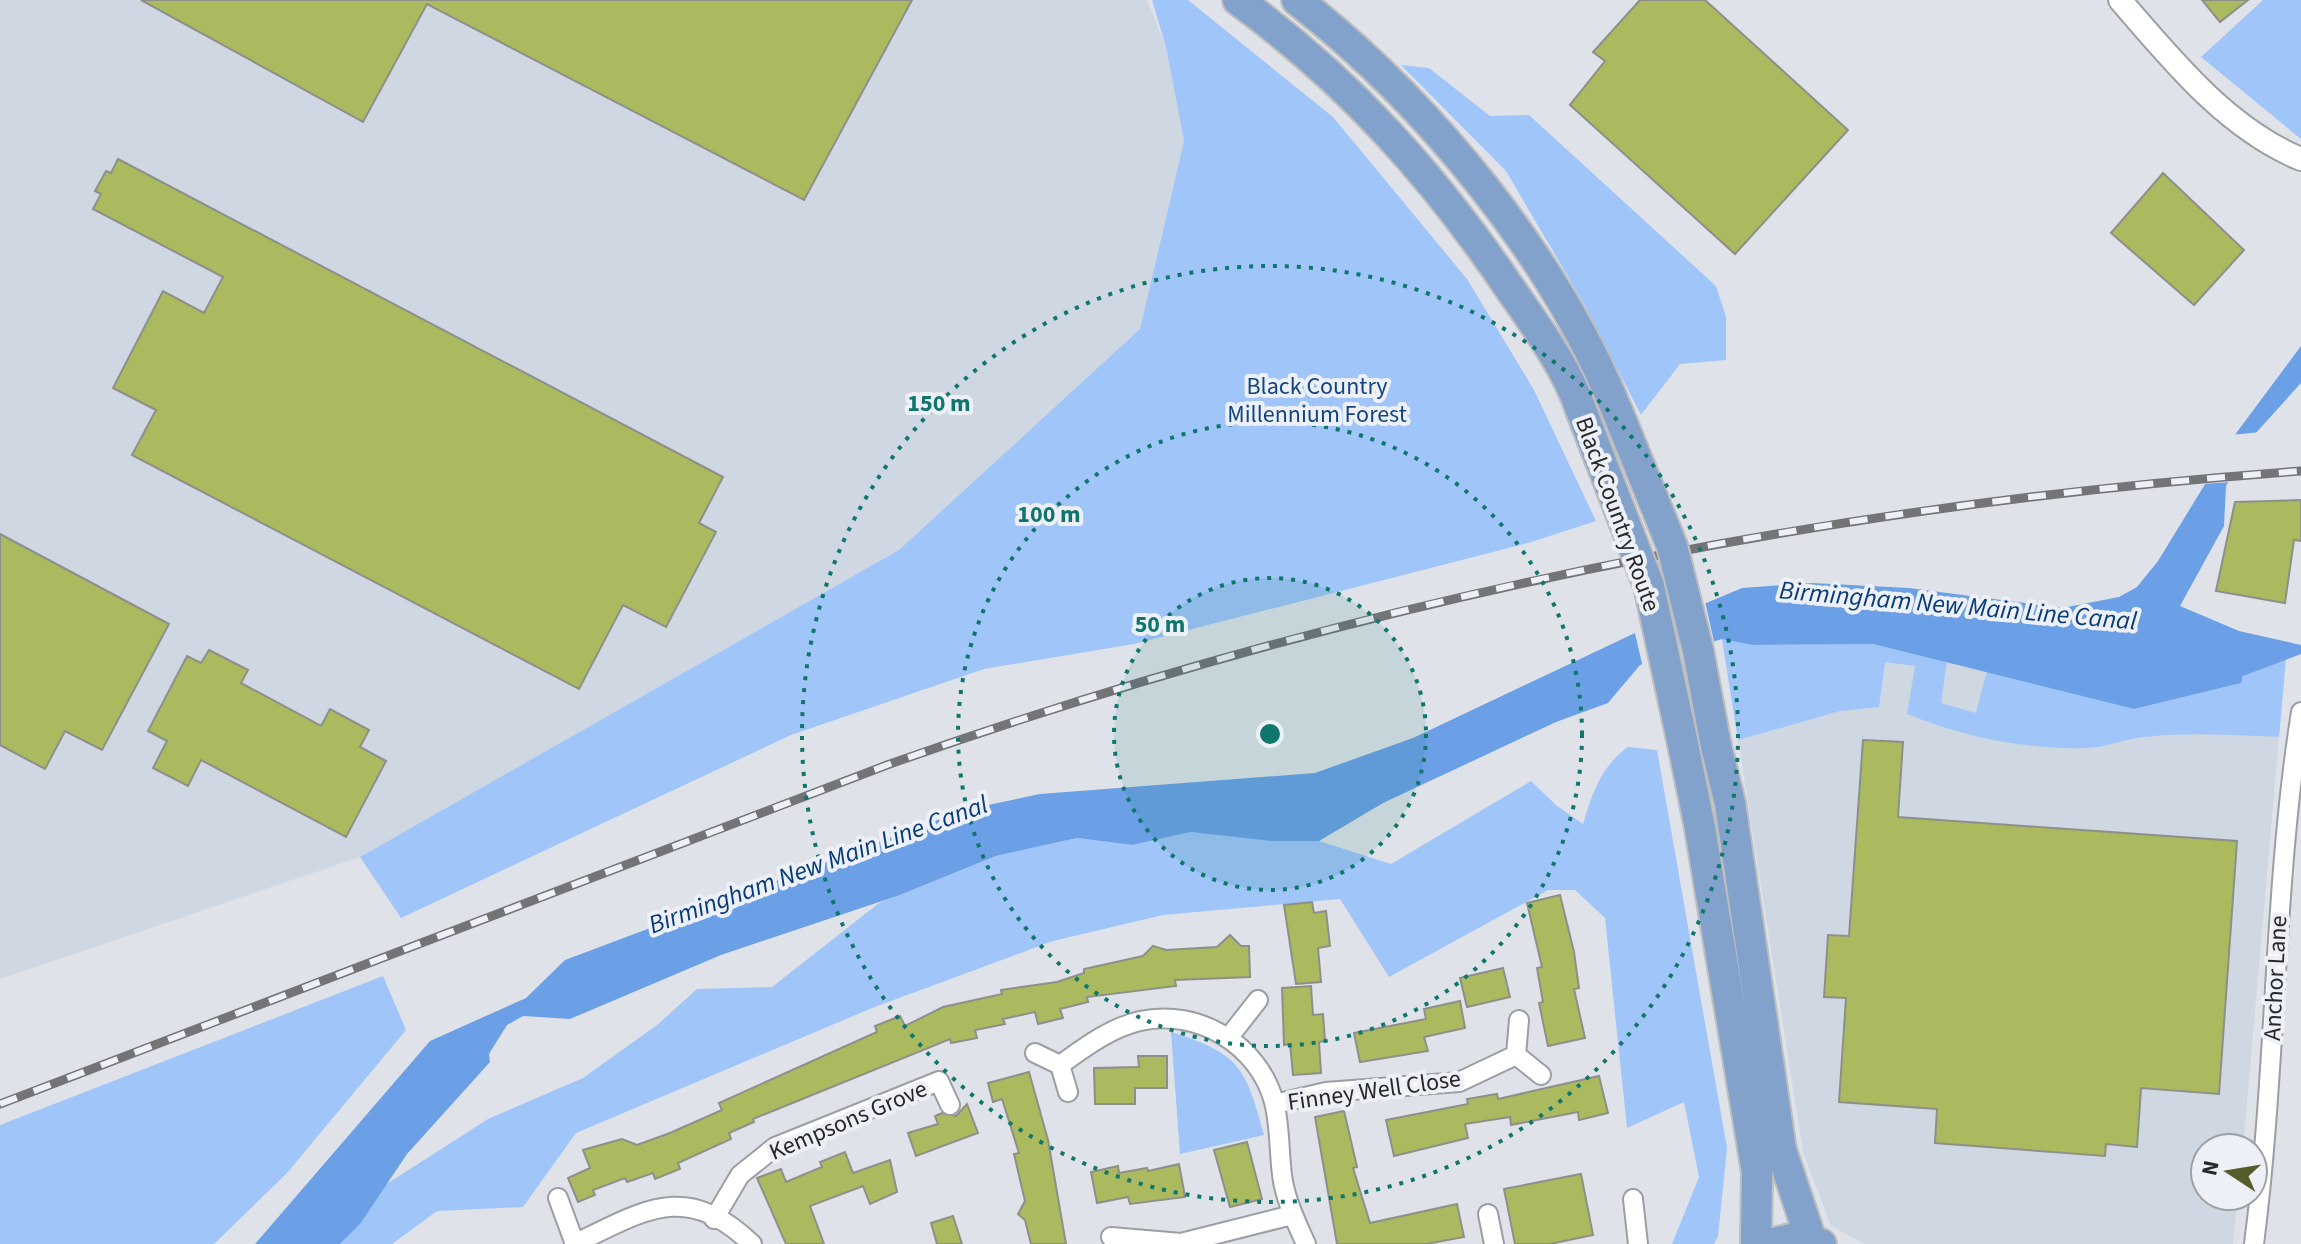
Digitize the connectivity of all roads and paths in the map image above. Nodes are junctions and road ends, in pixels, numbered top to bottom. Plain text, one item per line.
1 (1238, 0) edge
2 (1297, 0) edge
3 (2120, 0) edge
4 (2301, 159) edge
5 (2301, 712) edge
6 (1258, 1000) dead end
7 (1519, 1020) dead end
8 (1229, 1037) junction
9 (1035, 1053) dead end
10 (1516, 1055) junction
11 (1060, 1065) junction
12 (1541, 1075) dead end
13 (1068, 1092) dead end
14 (1275, 1104) junction
15 (950, 1105) dead end
16 (558, 1198) dead end
17 (1633, 1199) dead end
18 (1488, 1214) dead end
19 (1292, 1215) junction
20 (714, 1219) junction
21 (1111, 1237) dead end
22 (1816, 1242) edge
23 (1181, 1243) edge
24 (575, 1244) edge
25 (752, 1244) edge
26 (1306, 1244) edge
27 (1494, 1244) edge
28 (1638, 1244) edge
29 (1756, 1244) edge
30 (1770, 1244) edge
31 (2254, 1244) edge

1 - 29 highway, Black Country Route, bridge
2 - 22 highway, Black Country Route, bridge
3 - 4 street
5 - 31 street, Anchor Lane
6 - 8 street
7 - 10 street
8 - 11 street
8 - 14 street
9 - 11 street
10 - 12 street
10 - 14 street, Finney Well Close
11 - 13 street
14 - 19 street
15 - 20 street, Kempsons Grove
16 - 24 street
17 - 28 street
18 - 27 street
19 - 23 street
19 - 26 street
20 - 24 street
20 - 25 street
21 - 23 street
22 - 30 highway, Black Country Route

